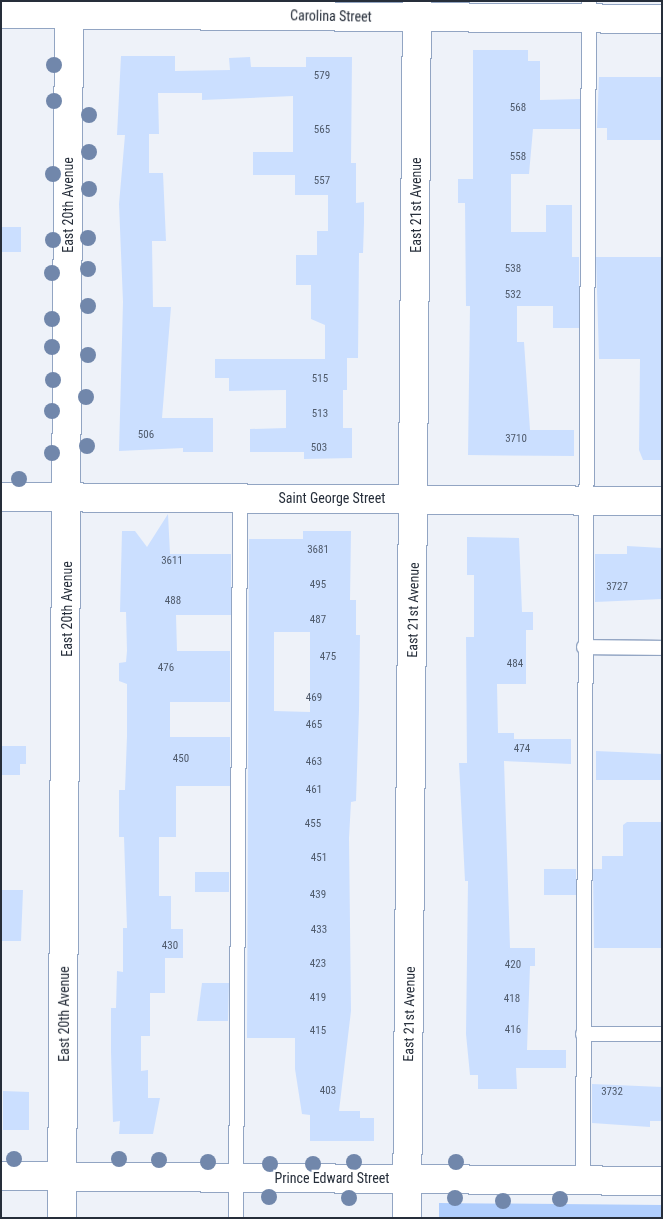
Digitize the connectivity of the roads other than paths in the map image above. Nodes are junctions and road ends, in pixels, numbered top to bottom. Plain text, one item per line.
1 (68, 8) edge
2 (243, 8) edge
3 (417, 9) edge
4 (588, 10) edge
5 (1, 14) edge
6 (662, 19) edge
7 (1, 497) edge
8 (414, 497) junction
9 (68, 498) junction
10 (240, 498) junction
11 (585, 500) junction
12 (662, 501) edge
13 (584, 647) junction
14 (662, 648) edge
15 (583, 1034) junction
16 (662, 1034) edge
17 (1, 1176) edge
18 (62, 1176) junction
19 (236, 1178) junction
20 (407, 1178) junction
21 (583, 1180) junction
22 (662, 1181) edge
23 (62, 1218) edge
24 (236, 1218) edge
25 (407, 1218) edge

1 - 2 street, Carolina Street
1 - 5 street, Carolina Street
1 - 9 street, East 20th Avenue
2 - 3 street, Carolina Street
3 - 4 street, Carolina Street
3 - 8 street, East 21st Avenue
4 - 6 street, Carolina Street
4 - 11 lane
7 - 9 street, Saint George Street
8 - 10 street, Saint George Street
8 - 11 street, Saint George Street
8 - 20 street, East 21st Avenue
9 - 10 street, Saint George Street
9 - 18 street, East 20th Avenue
10 - 19 lane
11 - 12 street, Saint George Street
11 - 13 lane
13 - 14 lane
13 - 15 lane
15 - 16 lane
15 - 21 lane
17 - 18 street, Prince Edward Street
18 - 19 street, Prince Edward Street
18 - 23 street, East 20th Avenue
19 - 20 street, Prince Edward Street
19 - 24 lane
20 - 21 street, Prince Edward Street
20 - 25 street, East 21st Avenue
21 - 22 street, Prince Edward Street

